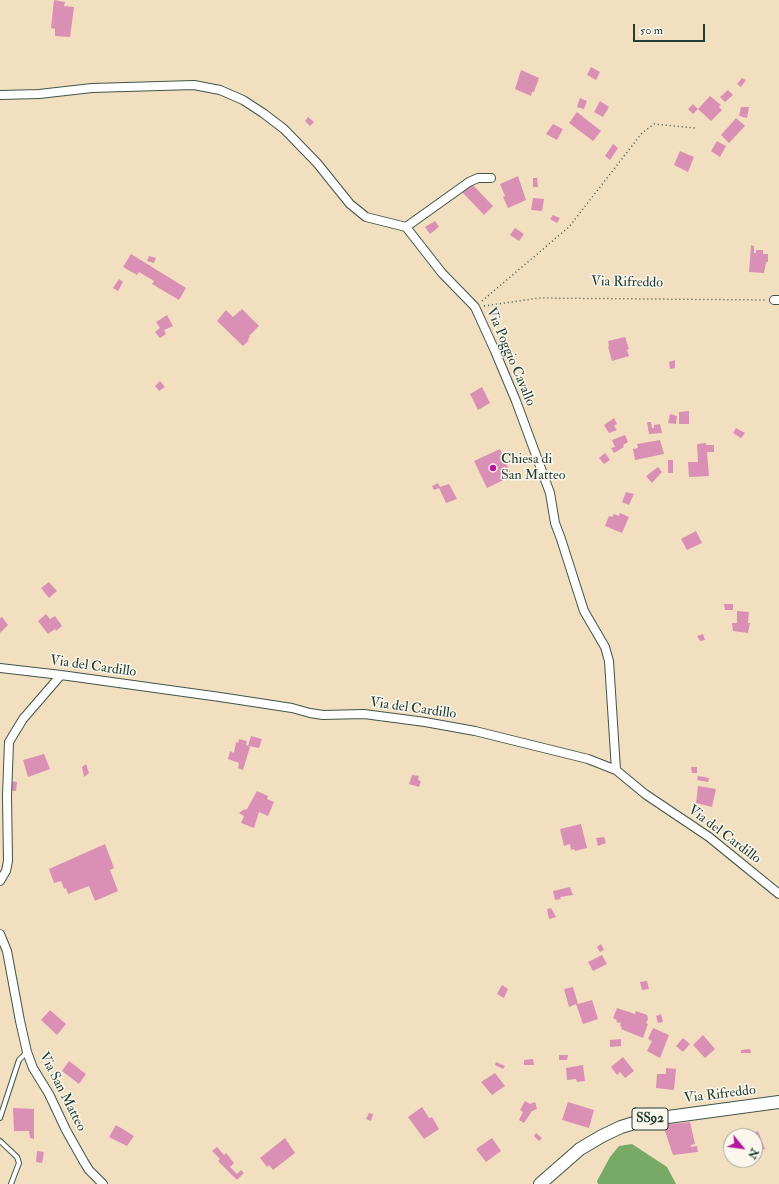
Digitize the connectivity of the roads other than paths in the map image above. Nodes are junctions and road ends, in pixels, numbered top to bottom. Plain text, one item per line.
1 (0, 95) edge
2 (491, 178) dead end
3 (406, 227) junction
4 (0, 668) edge
5 (61, 675) junction
6 (616, 770) junction
7 (0, 881) edge
8 (779, 894) edge
9 (0, 934) edge
10 (27, 1052) junction
11 (779, 1102) edge
12 (0, 1118) edge
13 (0, 1142) edge
14 (11, 1184) edge
15 (103, 1184) edge
16 (540, 1184) edge

1 - 3 street
2 - 3 street
3 - 6 street, Via Poggio Cavallo
4 - 5 street, Via del Cardillo
5 - 6 street, Via del Cardillo
5 - 7 street
6 - 8 street, Via del Cardillo
9 - 10 street, Via San Matteo
10 - 12 lane
10 - 15 street, Via San Matteo
11 - 16 main road, Via Rifreddo / SS92
13 - 14 lane

